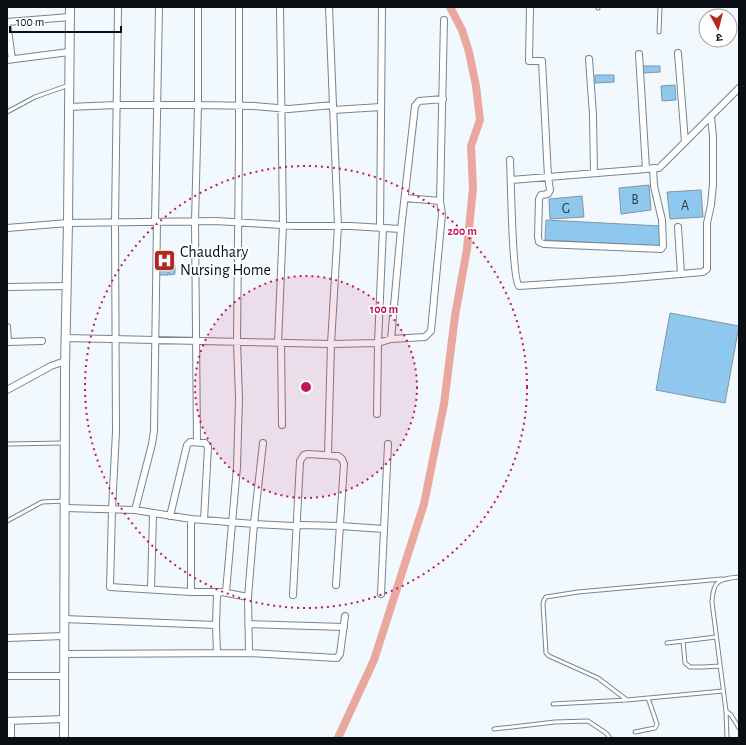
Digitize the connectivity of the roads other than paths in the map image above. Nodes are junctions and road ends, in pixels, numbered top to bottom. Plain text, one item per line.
1 (70, 7) edge
2 (118, 7) edge
3 (159, 7) edge
4 (198, 7) edge
5 (239, 7) edge
6 (280, 7) edge
7 (329, 7) edge
8 (382, 7) edge
9 (530, 7) edge
10 (660, 7) edge
11 (70, 17) junction
12 (444, 20) dead end
13 (7, 23) edge
14 (659, 32) dead end
15 (69, 52) junction
16 (678, 53) dead end
17 (639, 54) dead end
18 (589, 58) dead end
19 (9, 60) edge
20 (68, 86) junction
21 (739, 88) edge
22 (443, 99) junction
23 (117, 105) junction
24 (156, 105) junction
25 (198, 105) junction
26 (238, 106) junction
27 (68, 107) junction
28 (333, 107) junction
29 (381, 107) junction
30 (281, 108) junction
31 (7, 112) edge
32 (711, 116) junction
33 (685, 142) junction
34 (510, 160) dead end
35 (650, 169) junction
36 (594, 173) junction
37 (548, 177) junction
38 (511, 180) junction
39 (405, 198) junction
40 (440, 200) junction
41 (195, 221) junction
42 (115, 222) junction
43 (156, 222) junction
44 (239, 222) junction
45 (68, 223) junction
46 (283, 225) junction
47 (338, 226) junction
48 (678, 227) dead end
49 (7, 228) edge
50 (381, 228) junction
51 (401, 229) junction
52 (681, 274) junction
53 (67, 286) junction
54 (7, 287) edge
55 (7, 327) edge
56 (66, 338) junction
57 (117, 339) junction
58 (391, 339) junction
59 (156, 340) junction
60 (197, 340) junction
61 (42, 341) dead end
62 (7, 342) edge
63 (237, 342) junction
64 (280, 343) junction
65 (378, 343) junction
66 (331, 344) junction
67 (65, 361) junction
68 (7, 390) edge
69 (377, 414) dead end
70 (282, 425) dead end
71 (197, 442) junction
72 (65, 443) junction
73 (263, 443) dead end
74 (7, 444) edge
75 (388, 444) dead end
76 (328, 454) junction
77 (65, 504) junction
78 (112, 509) junction
79 (135, 510) junction
80 (153, 514) junction
81 (170, 516) junction
82 (191, 519) junction
83 (204, 520) junction
84 (7, 521) edge
85 (233, 521) junction
86 (254, 524) junction
87 (297, 526) junction
88 (340, 526) junction
89 (384, 529) junction
90 (739, 577) edge
91 (722, 579) junction
92 (336, 585) dead end
93 (151, 589) junction
94 (191, 592) junction
95 (222, 592) junction
96 (381, 594) dead end
97 (293, 595) dead end
98 (248, 596) junction
99 (345, 616) dead end
100 (64, 619) junction
101 (248, 624) junction
102 (216, 625) junction
103 (344, 627) junction
104 (64, 636) junction
105 (716, 637) junction
106 (7, 638) edge
107 (682, 641) junction
108 (667, 643) dead end
109 (217, 653) junction
110 (249, 653) junction
111 (64, 654) junction
112 (720, 666) junction
113 (7, 676) edge
114 (64, 676) junction
115 (723, 691) junction
116 (648, 698) junction
117 (627, 700) junction
118 (553, 704) dead end
119 (726, 711) junction
120 (64, 719) junction
121 (9, 721) edge
122 (739, 728) edge
123 (494, 729) dead end
124 (636, 732) dead end
125 (11, 738) edge
126 (64, 738) edge
127 (610, 738) edge
128 (727, 738) edge

1 - 11 street
2 - 23 street
3 - 24 street
4 - 25 street
5 - 26 street
6 - 30 street
7 - 28 street
8 - 29 street
9 - 37 street
10 - 14 lane
11 - 13 street
11 - 15 street
12 - 22 street
13 - 19 street
15 - 19 street
15 - 20 street
16 - 33 street
17 - 35 street
18 - 36 street
20 - 27 street
20 - 31 lane
21 - 32 street
22 - 39 street
22 - 40 street
23 - 24 street
23 - 27 street
23 - 42 street
24 - 25 street
24 - 43 street
25 - 26 street
25 - 41 street
26 - 30 street
26 - 44 street
27 - 45 street
28 - 29 street
28 - 30 street
28 - 47 street
29 - 50 street
30 - 46 street
32 - 33 street
32 - 52 street
33 - 35 street
34 - 38 street
35 - 36 street
35 - 37 street
36 - 37 street
37 - 38 street
38 - 52 street
39 - 40 street
39 - 51 street
40 - 58 street
41 - 43 street
41 - 44 street
41 - 60 street
42 - 43 street
42 - 45 street
42 - 57 street
43 - 59 street
44 - 46 street
44 - 63 street
45 - 49 street
45 - 53 street
46 - 47 street
46 - 64 street
47 - 50 street
47 - 66 street
48 - 52 street
50 - 51 street
50 - 65 street
51 - 58 street
53 - 54 street
53 - 56 street
55 - 62 street
56 - 57 street
56 - 67 street
57 - 59 street
57 - 78 street
58 - 65 street
59 - 60 street
59 - 79 street
60 - 63 street
60 - 71 street
61 - 62 street
63 - 64 street
63 - 85 street
64 - 66 street
64 - 70 street
65 - 66 street
65 - 69 street
66 - 76 street
67 - 68 street
67 - 72 street
71 - 81 street
71 - 83 street
72 - 74 lane
72 - 77 street
73 - 86 street
75 - 89 street
76 - 87 street
76 - 88 street
77 - 78 street
77 - 84 lane
77 - 100 street
78 - 79 street
78 - 93 street
79 - 80 street
80 - 81 street
80 - 93 street
81 - 82 street
82 - 83 street
82 - 94 street
83 - 85 street
85 - 86 street
85 - 95 street
86 - 87 street
86 - 98 street
87 - 88 street
87 - 97 street
88 - 89 street
88 - 92 street
89 - 96 street
90 - 91 lane
91 - 105 lane
91 - 117 lane
93 - 94 street
94 - 95 street
95 - 98 street
95 - 102 street
98 - 101 street
99 - 103 street
100 - 102 street
100 - 104 street
101 - 103 street
101 - 110 street
102 - 109 street
103 - 110 street
104 - 106 street
104 - 111 street
105 - 107 lane
105 - 112 lane
107 - 108 lane
107 - 112 lane
109 - 110 street
109 - 111 street
111 - 114 street
112 - 115 lane
113 - 114 street
114 - 120 street
115 - 116 lane
115 - 119 lane
116 - 117 lane
116 - 124 lane
117 - 118 lane
119 - 122 lane
119 - 128 lane
120 - 121 street
120 - 126 street
121 - 125 street
123 - 127 lane

